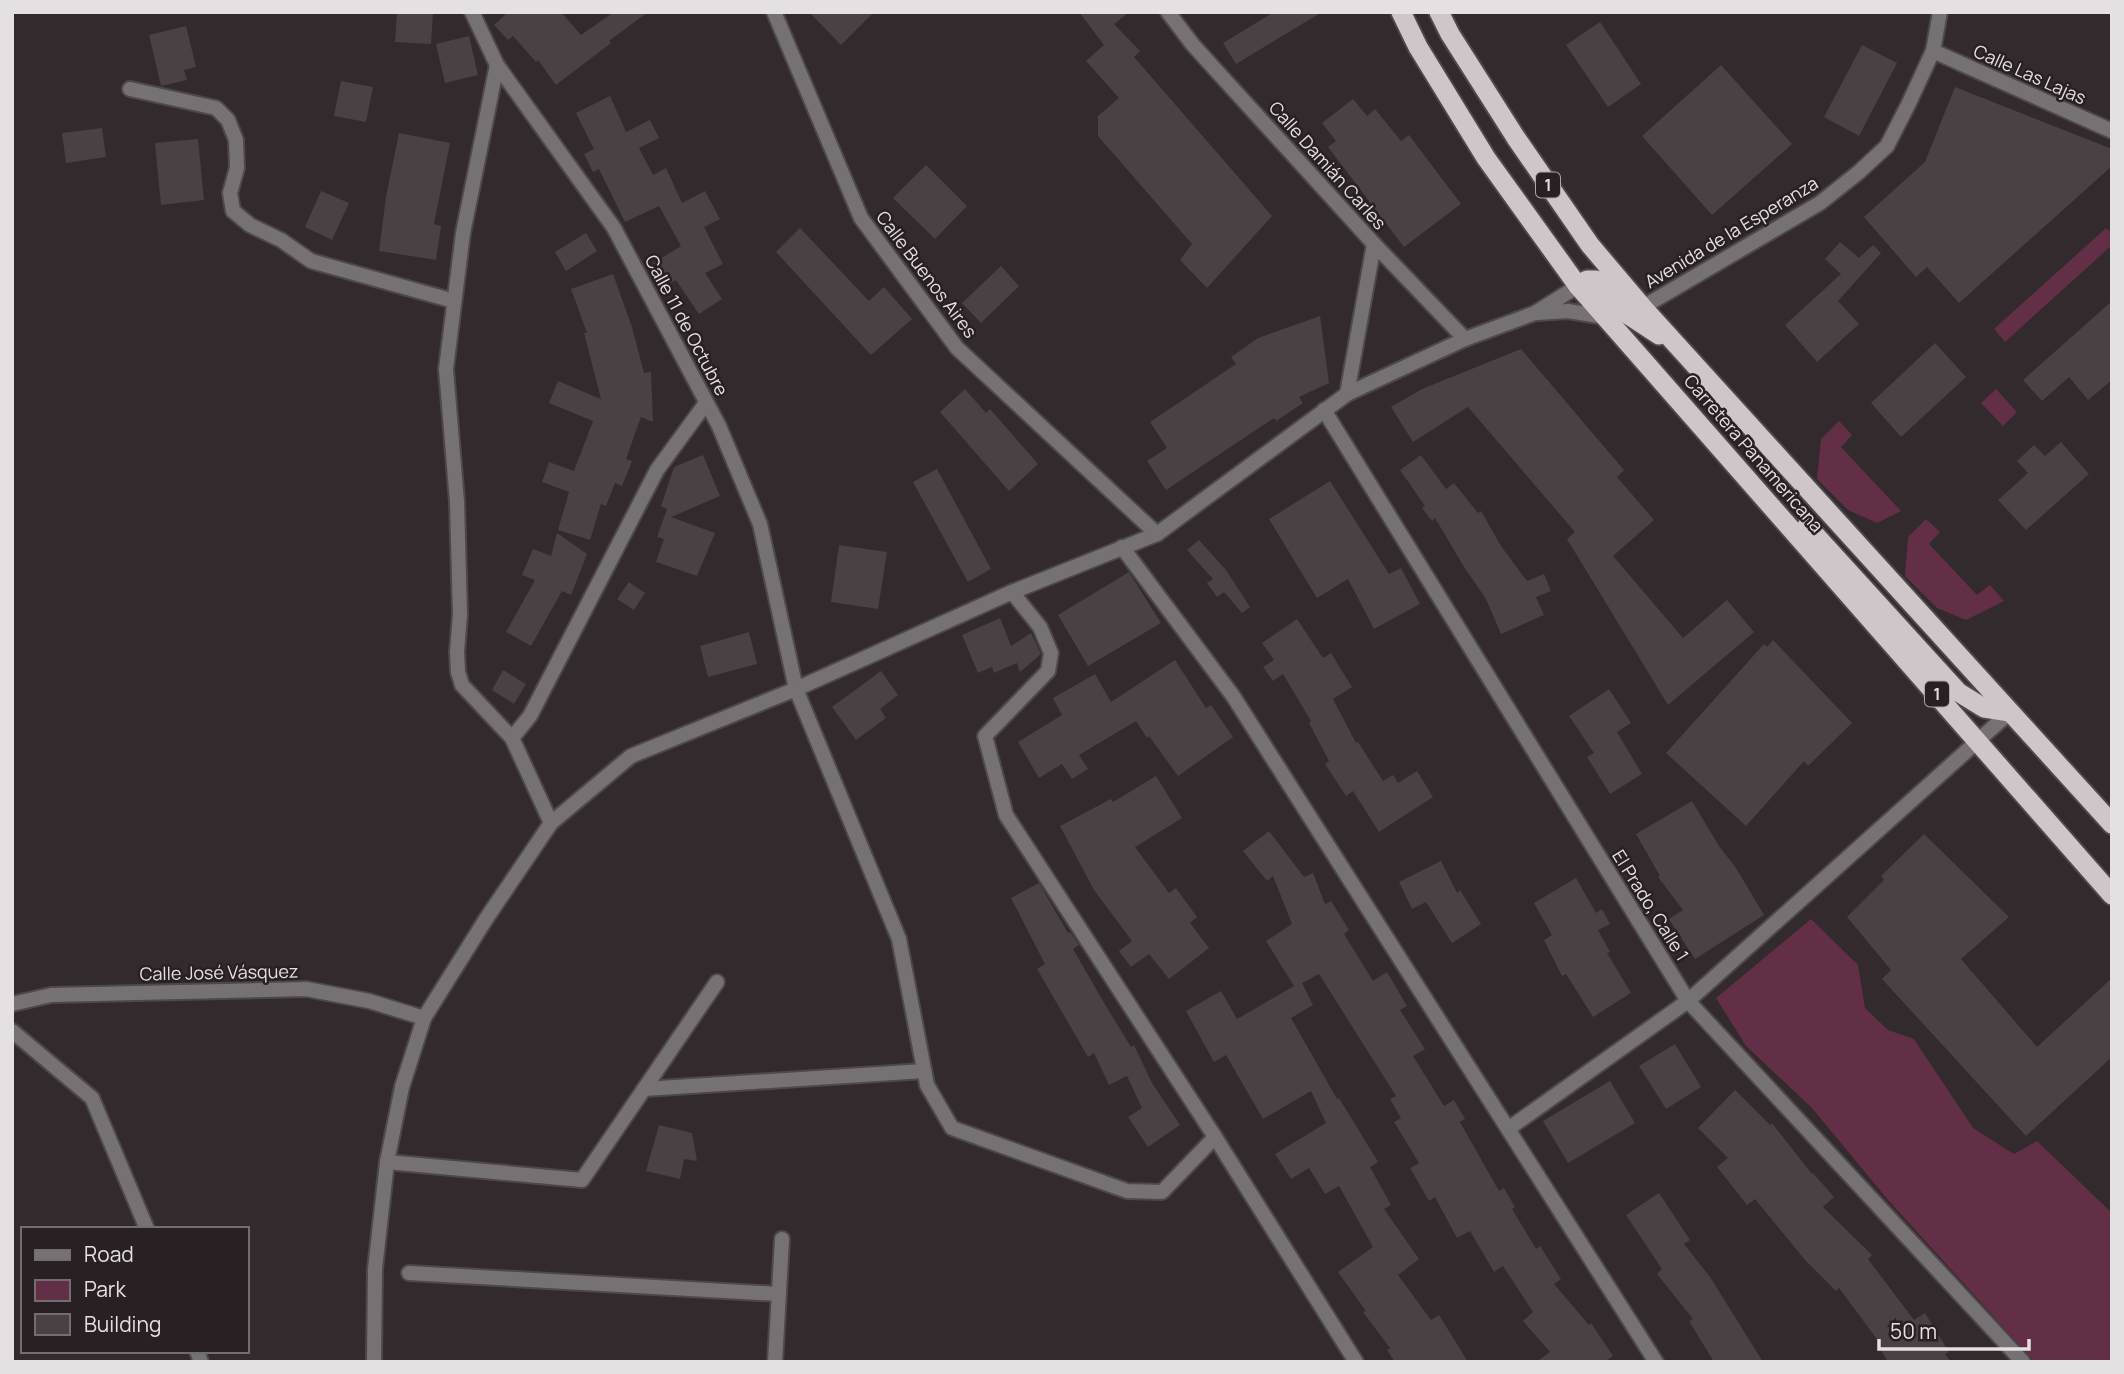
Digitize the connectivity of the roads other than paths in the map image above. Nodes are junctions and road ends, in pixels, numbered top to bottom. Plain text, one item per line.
1 (472, 12) edge
2 (774, 12) edge
3 (1168, 12) edge
4 (1401, 12) edge
5 (1438, 12) edge
6 (1940, 12) edge
7 (1933, 51) junction
8 (497, 65) junction
9 (130, 89) dead end
10 (2112, 131) edge
11 (1374, 244) junction
12 (1578, 286) junction
13 (454, 301) junction
14 (1643, 307) junction
15 (1535, 313) junction
16 (1605, 317) junction
17 (1465, 339) junction
18 (1677, 344) junction
19 (1347, 394) junction
20 (706, 402) junction
21 (1324, 410) junction
22 (1762, 494) junction
23 (1157, 534) junction
24 (1122, 547) junction
25 (1012, 592) junction
26 (796, 689) junction
27 (2010, 712) junction
28 (512, 738) junction
29 (1979, 742) junction
30 (551, 823) junction
31 (2112, 824) edge
32 (2112, 895) edge
33 (718, 982) dead end
34 (1688, 1001) junction
35 (12, 1004) edge
36 (424, 1018) junction
37 (12, 1031) edge
38 (924, 1071) junction
39 (644, 1089) junction
40 (1508, 1129) junction
41 (1215, 1137) junction
42 (387, 1162) junction
43 (146, 1227) edge
44 (782, 1239) dead end
45 (408, 1273) dead end
46 (779, 1294) junction
47 (374, 1362) edge
48 (775, 1362) edge
49 (1356, 1362) edge
50 (1656, 1362) edge
51 (2023, 1362) edge

1 - 8 street, Calle 11 de Octubre
2 - 23 street, Calle Buenos Aires
3 - 11 street, Calle Damián Carles
4 - 12 highway, Carretera Panamericana / 1
5 - 14 highway, Carretera Panamericana / 1
6 - 7 street, Avenida de la Esperanza
7 - 10 street, Calle Las Lajas
7 - 14 street, Avenida de la Esperanza
8 - 13 street
8 - 20 street, Calle 11 de Octubre
9 - 13 street
11 - 17 street, Calle Damián Carles
11 - 19 street
12 - 15 street
12 - 16 highway, Carretera Panamericana / 1
12 - 18 highway
13 - 28 street
14 - 18 highway, Carretera Panamericana / 1
15 - 16 street
15 - 17 street
16 - 22 highway, Carretera Panamericana / 1
17 - 19 street
18 - 27 highway, Carretera Panamericana / 1
19 - 21 street
20 - 26 street, Calle 11 de Octubre
20 - 28 street
21 - 23 street
21 - 34 street, El Prado, Calle 1
22 - 27 highway, 1
22 - 29 highway, Carretera Panamericana / 1
23 - 24 street
24 - 25 street
24 - 40 street
25 - 26 street
25 - 41 street
26 - 30 street
26 - 38 street, Calle 11 de Octubre
27 - 29 street
27 - 31 highway, Carretera Panamericana / 1
28 - 30 street
29 - 32 highway, Carretera Panamericana / 1
29 - 34 street
30 - 36 street
33 - 39 street
34 - 40 street
34 - 51 street, El Prado, Calle 1
35 - 36 street, Calle José Vásquez
36 - 42 street
37 - 43 street
38 - 39 street
38 - 41 street, Calle 11 de Octubre
39 - 42 street
40 - 50 street
41 - 49 street
42 - 47 street
44 - 46 street
45 - 46 street
46 - 48 street

